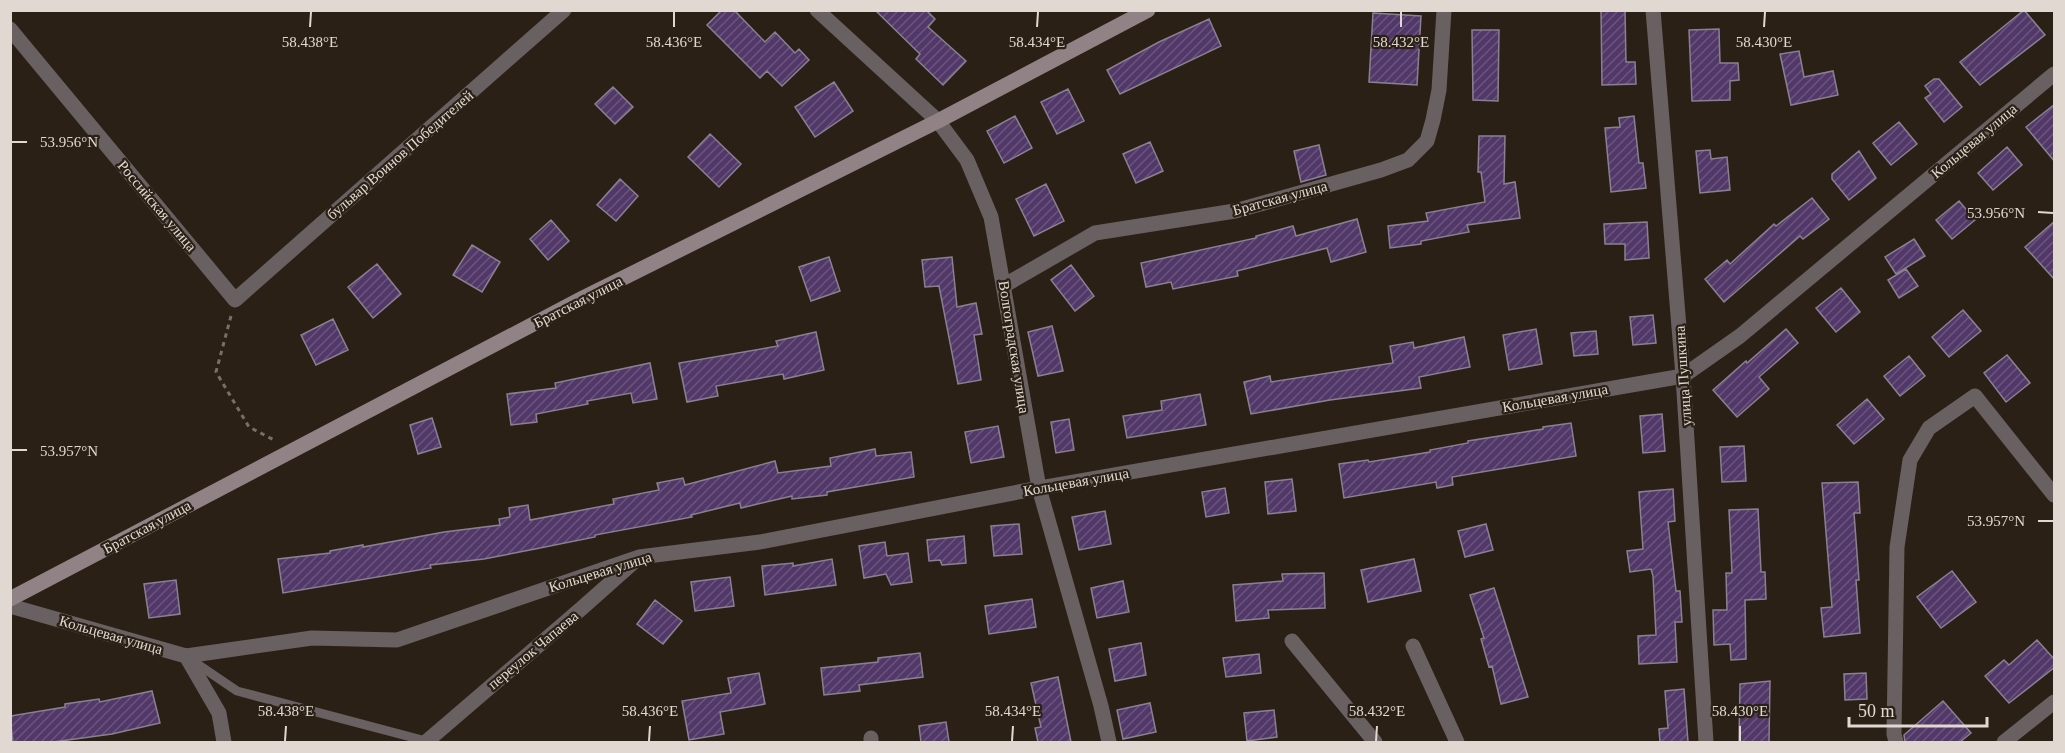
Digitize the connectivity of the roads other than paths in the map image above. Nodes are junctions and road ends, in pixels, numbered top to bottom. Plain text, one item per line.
1 (564, 10) edge
2 (817, 10) edge
3 (1148, 10) edge
4 (1444, 10) edge
5 (1653, 10) edge
6 (10, 29) edge
7 (2055, 74) edge
8 (938, 121) junction
9 (1005, 285) junction
10 (235, 300) joint
11 (1683, 376) junction
12 (1039, 488) junction
13 (2055, 495) edge
14 (639, 557) junction
15 (10, 599) edge
16 (10, 606) edge
17 (1292, 641) dead end
18 (1413, 646) dead end
19 (186, 656) junction
20 (2055, 702) edge
21 (224, 742) edge
22 (426, 742) edge
23 (1109, 742) edge
24 (1375, 742) edge
25 (1457, 742) edge
26 (1706, 742) edge
27 (1896, 742) edge
28 (2004, 742) edge

1 - 10 street, бульвар Воинов Победителей
2 - 8 street, Волгоградская улица
3 - 8 main road, Братская улица
4 - 9 street, Братская улица
5 - 11 street, улица Пушкина
6 - 10 street, Российская улица
7 - 11 street, Кольцевая улица
8 - 9 street, Волгоградская улица
8 - 15 main road, Братская улица
9 - 12 street, Волгоградская улица
11 - 12 street, Кольцевая улица
11 - 26 street, улица Пушкина
12 - 14 street, Кольцевая улица
12 - 23 street, Волгоградская улица
13 - 27 street
14 - 19 street, Кольцевая улица
14 - 22 street, переулок Чапаева
16 - 19 street, Кольцевая улица
17 - 24 street
18 - 25 street
19 - 21 street
19 - 22 lane
20 - 28 street

